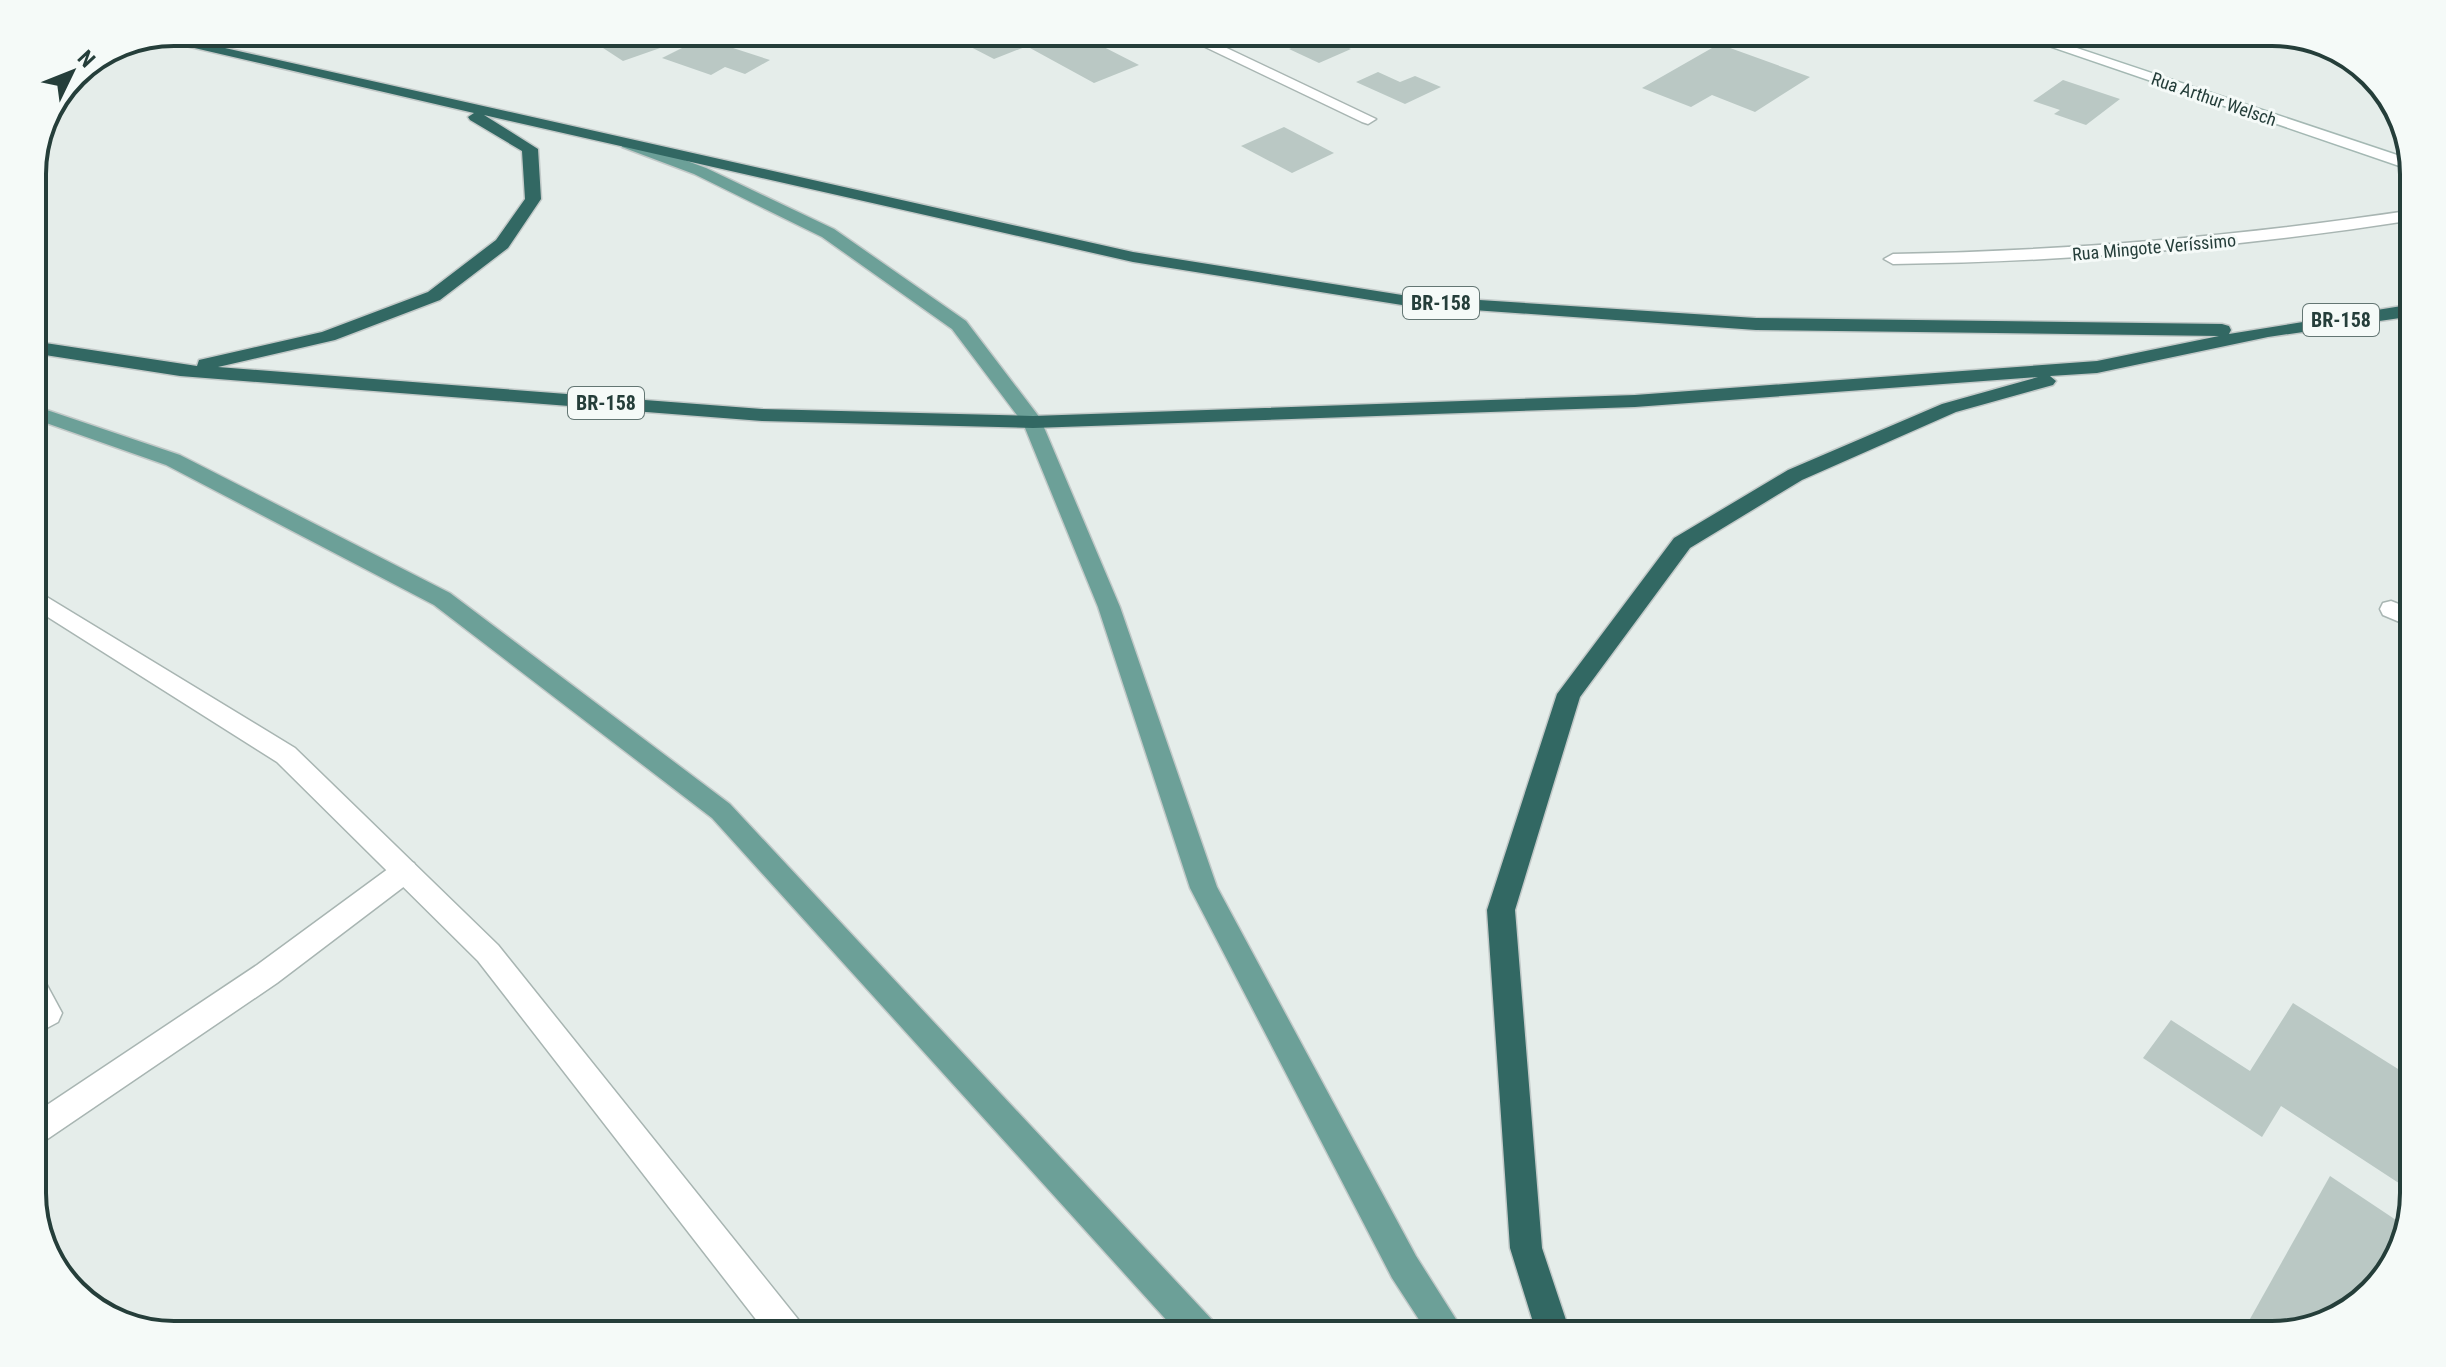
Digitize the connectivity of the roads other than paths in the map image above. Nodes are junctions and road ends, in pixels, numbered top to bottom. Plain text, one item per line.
1 (196, 46) edge
2 (1211, 46) edge
3 (2057, 46) edge
4 (457, 106) junction
5 (1368, 119) dead end
6 (628, 144) junction
7 (2399, 161) edge
8 (2400, 217) edge
9 (1893, 259) dead end
10 (2400, 312) edge
11 (2268, 331) junction
12 (46, 349) edge
13 (2097, 367) junction
14 (180, 370) junction
15 (46, 416) edge
16 (1033, 422) junction
17 (46, 605) edge
18 (2391, 609) dead end
19 (2400, 613) edge
20 (405, 871) junction
21 (46, 1123) edge
22 (778, 1321) edge
23 (1190, 1321) edge
24 (1440, 1321) edge
25 (1549, 1321) edge

1 - 4 highway, BR-158
2 - 5 street
3 - 7 street, Rua Arthur Welsch
4 - 6 highway, BR-158
4 - 14 highway
6 - 11 highway, BR-158
6 - 16 main road
8 - 9 street, Rua Mingote Veríssimo
10 - 11 highway, BR-158
11 - 13 highway, BR-158
12 - 14 highway, BR-158
13 - 16 highway, BR-158
13 - 25 highway
14 - 16 highway, BR-158
15 - 23 main road
16 - 24 main road
17 - 20 street
18 - 19 street
20 - 21 street
20 - 22 street

